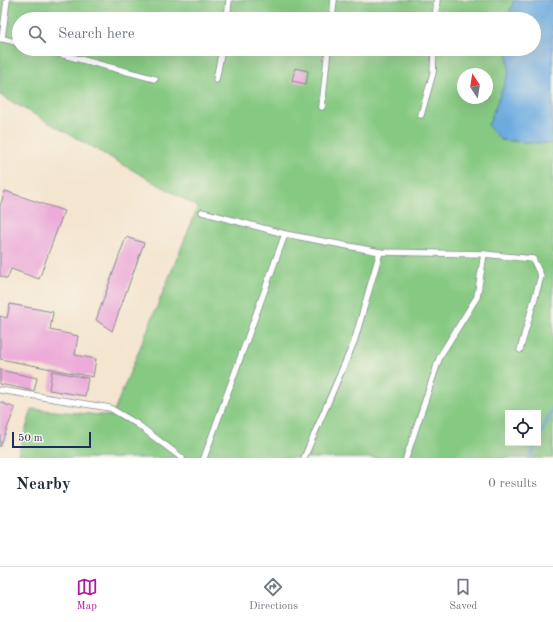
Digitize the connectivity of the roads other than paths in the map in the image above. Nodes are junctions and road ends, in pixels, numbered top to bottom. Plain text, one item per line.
1 (7, 0) edge
2 (229, 0) edge
3 (334, 0) edge
4 (437, 0) edge
5 (228, 12) edge
6 (333, 12) edge
7 (436, 12) edge
8 (1, 38) edge
9 (12, 41) edge
10 (68, 56) edge
11 (221, 56) edge
12 (327, 56) edge
13 (434, 56) edge
14 (155, 79) dead end
15 (216, 80) dead end
16 (322, 107) dead end
17 (421, 115) dead end
18 (202, 212) dead end
19 (285, 234) junction
20 (380, 252) junction
21 (484, 254) junction
22 (520, 350) dead end
23 (0, 390) edge
24 (182, 458) edge
25 (204, 458) edge
26 (304, 458) edge
27 (406, 458) edge

1 - 8 lane
2 - 5 lane
3 - 6 lane
4 - 7 lane
8 - 9 lane
10 - 14 lane
11 - 15 lane
12 - 16 lane
13 - 17 lane
18 - 19 lane
19 - 20 lane
19 - 25 lane
20 - 21 lane
20 - 26 lane
21 - 22 lane
21 - 27 lane
23 - 24 lane

